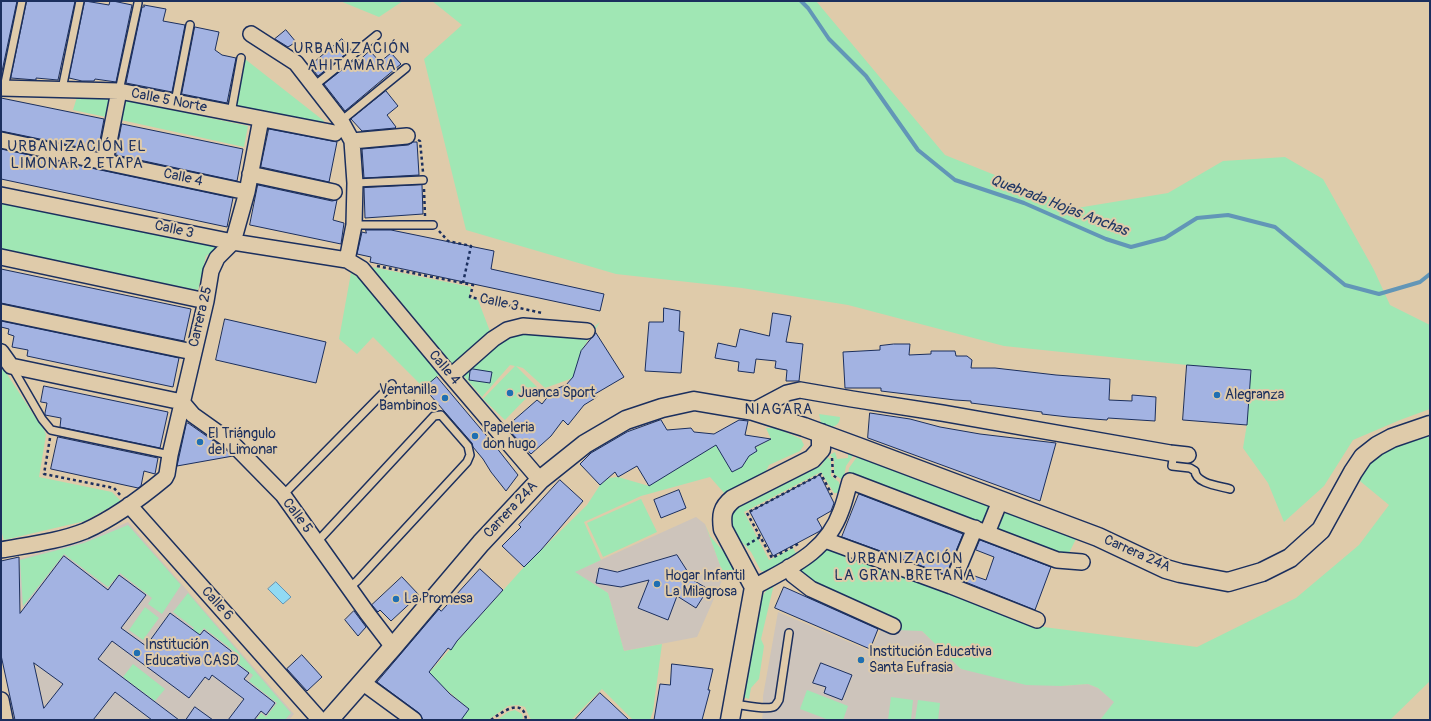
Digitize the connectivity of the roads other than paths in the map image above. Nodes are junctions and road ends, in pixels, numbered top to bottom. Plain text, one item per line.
1 (22, 1) edge
2 (80, 1) edge
3 (138, 3) dead end
4 (190, 25) dead end
5 (251, 34) dead end
6 (376, 35) dead end
7 (241, 58) dead end
8 (406, 68) dead end
9 (314, 86) junction
10 (2, 88) edge
11 (62, 89) junction
12 (119, 91) junction
13 (175, 102) junction
14 (231, 113) junction
15 (261, 119) junction
16 (338, 127) junction
17 (407, 136) dead end
18 (1, 140) edge
19 (352, 141) junction
20 (104, 162) junction
21 (250, 174) junction
22 (423, 180) dead end
23 (355, 184) junction
24 (247, 192) junction
25 (334, 192) dead end
26 (1, 195) edge
27 (354, 225) junction
28 (433, 225) road end
29 (233, 242) junction
30 (1, 257) edge
31 (347, 260) junction
32 (206, 300) junction
33 (1, 312) edge
34 (587, 331) dead end
35 (1, 352) edge
36 (193, 352) junction
37 (11, 366) junction
38 (451, 376) junction
39 (392, 384) dead end
40 (182, 402) junction
41 (753, 411) junction
42 (1430, 425) edge
43 (821, 441) junction
44 (1170, 453) junction
45 (170, 455) junction
46 (1188, 455) dead end
47 (540, 480) junction
48 (1230, 488) dead end
49 (283, 496) junction
50 (1000, 501) junction
51 (129, 505) junction
52 (981, 531) junction
53 (825, 540) junction
54 (317, 542) junction
55 (1, 550) edge
56 (1082, 562) dead end
57 (789, 567) junction
58 (754, 586) junction
59 (951, 586) junction
60 (349, 588) junction
61 (1037, 620) dead end
62 (893, 626) dead end
63 (789, 634) dead end
64 (393, 647) junction
65 (362, 682) junction
66 (1, 700) edge
67 (732, 712) edge
68 (5, 720) edge
69 (320, 720) edge
70 (328, 720) edge
71 (414, 720) edge

1 - 10 lane
2 - 11 lane
3 - 12 lane
4 - 13 lane
5 - 9 street
6 - 9 lane
7 - 14 lane
8 - 16 lane
9 - 16 street
10 - 11 street, Calle 5 Norte
11 - 12 street, Calle 5 Norte
12 - 13 street, Calle 5 Norte
12 - 20 street
13 - 14 street, Calle 5 Norte
14 - 15 street, Calle 5 Norte
15 - 16 street, Calle 5 Norte
15 - 21 street, Carrera 25
16 - 19 street
17 - 19 street
18 - 20 street, Calle 4
19 - 23 street
20 - 24 street, Calle 4
21 - 24 street, Carrera 25
21 - 25 street
22 - 23 lane
23 - 27 street
24 - 29 street, Carrera 25
26 - 29 street, Calle 3
27 - 28 lane
27 - 31 street
29 - 31 street, Calle 3
29 - 32 street, Carrera 25
30 - 32 street
31 - 38 street, Calle 4
32 - 36 street, Carrera 25
33 - 36 street
34 - 38 street
35 - 37 street
36 - 40 street, Carrera 25
37 - 40 street
37 - 45 lane
38 - 47 street, Calle 4
39 - 49 lane
40 - 45 street, Carrera 25
40 - 49 street, Calle 5
41 - 43 street, Carrera 24A
41 - 44 street
41 - 47 street, Carrera 24A
42 - 50 street, Carrera 24A
43 - 50 street, Carrera 24A
43 - 58 street
44 - 46 street
44 - 48 lane
45 - 51 street, Carrera 25
47 - 64 street, Carrera 24A
49 - 54 street, Calle 5
50 - 52 street
51 - 55 street, Carrera 25
51 - 69 street, Calle 6
52 - 53 street
52 - 56 street
52 - 59 street
53 - 57 street
53 - 59 street
54 - 60 street, Calle 5
54 - 60 lane
57 - 58 street
57 - 62 street
58 - 67 street
59 - 61 street
60 - 64 street, Calle 5
63 - 67 lane
64 - 65 street, Carrera 24A
65 - 70 street, Carrera 24A
65 - 71 street
66 - 68 street

